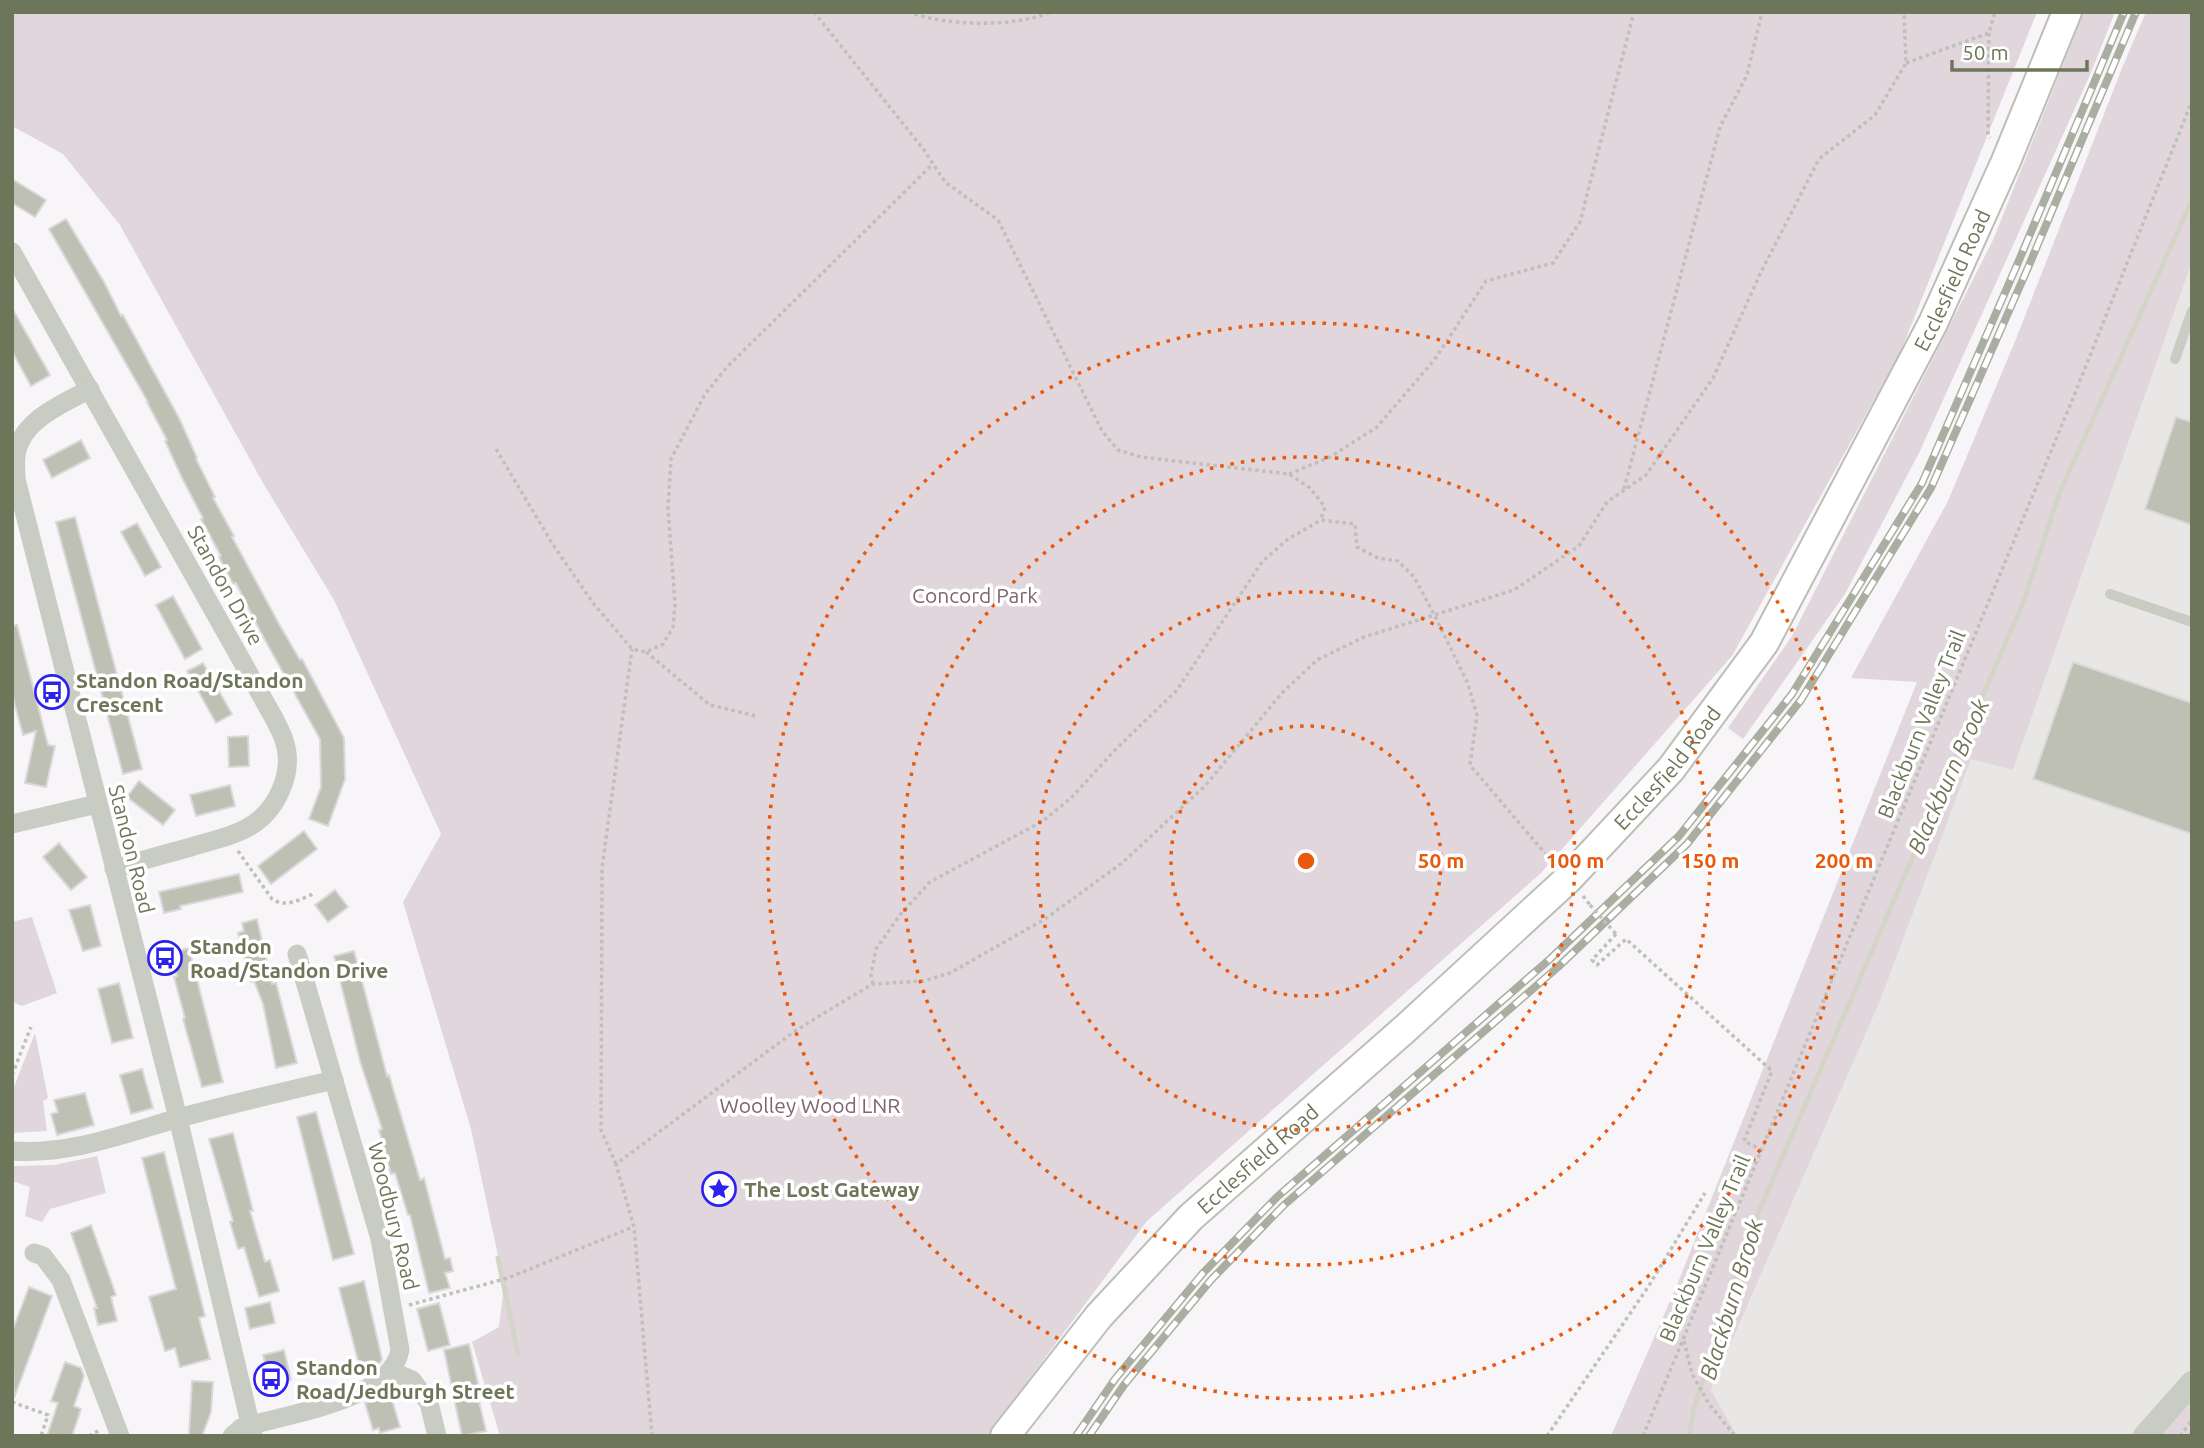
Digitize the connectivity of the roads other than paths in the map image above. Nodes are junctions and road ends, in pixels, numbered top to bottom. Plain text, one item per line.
1 (2067, 12) edge
2 (12, 253) edge
3 (2192, 311) edge
4 (2175, 359) dead end
5 (90, 389) junction
6 (2109, 594) dead end
7 (2192, 622) edge
8 (97, 804) junction
9 (12, 824) edge
10 (114, 869) junction
11 (297, 954) dead end
12 (334, 1080) junction
13 (178, 1118) junction
14 (12, 1151) edge
15 (34, 1253) dead end
16 (391, 1371) junction
17 (2192, 1383) edge
18 (252, 1430) edge
19 (120, 1436) edge
20 (232, 1436) edge
21 (437, 1436) edge
22 (1005, 1436) edge
23 (2145, 1436) edge

1 - 22 main road, Ecclesfield Road
2 - 5 street, Standon Drive
3 - 4 lane
5 - 8 street, Standon Road
5 - 10 street, Standon Drive
6 - 7 lane
8 - 9 street
8 - 10 street, Standon Road
10 - 13 street, Standon Road
11 - 12 street, Woodbury Road
12 - 13 street
12 - 16 street, Woodbury Road
13 - 14 street
13 - 18 street, Standon Road
15 - 19 street
16 - 18 street
16 - 21 street
17 - 23 street
18 - 20 street

